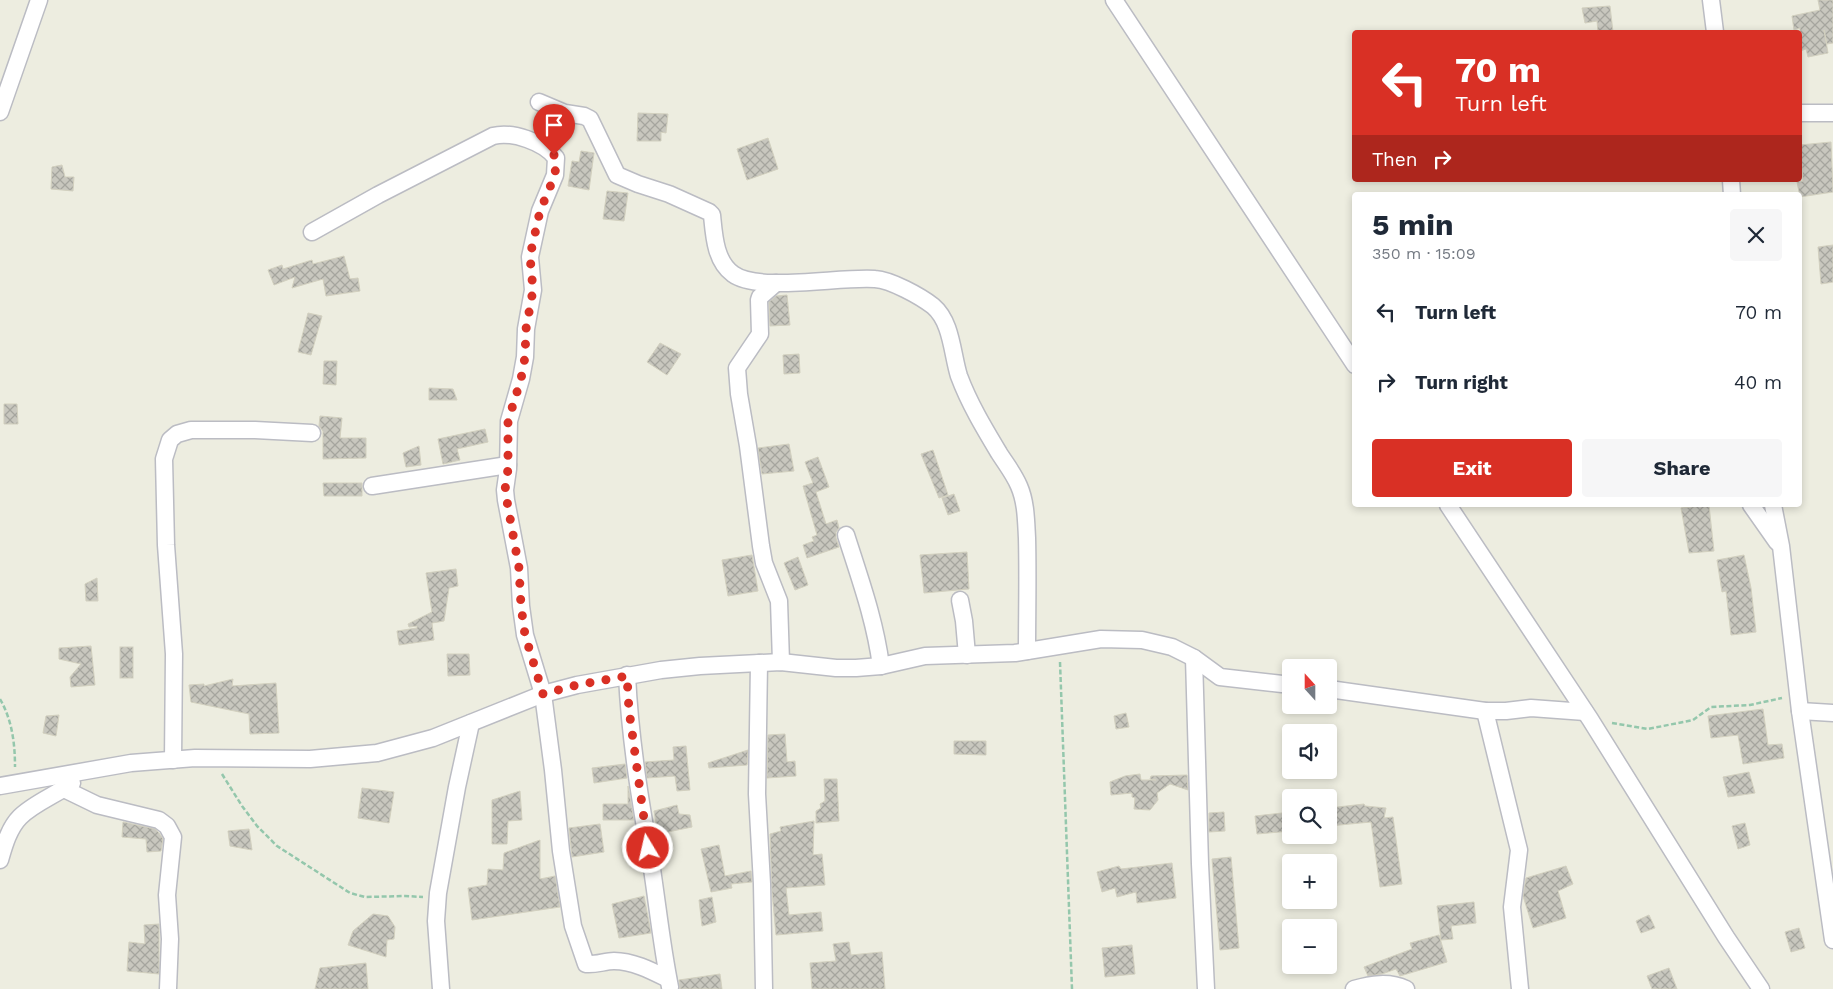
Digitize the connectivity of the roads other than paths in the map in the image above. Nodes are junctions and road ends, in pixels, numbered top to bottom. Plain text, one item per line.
1 (39, 0) edge
2 (1114, 0) edge
3 (1711, 0) edge
4 (1715, 30) edge
5 (539, 102) dead end
6 (0, 112) edge
7 (1833, 112) edge
8 (1802, 113) edge
9 (312, 232) dead end
10 (776, 283) junction
11 (1332, 330) junction
12 (1352, 342) edge
13 (1352, 360) edge
14 (312, 433) dead end
15 (508, 465) junction
16 (372, 486) dead end
17 (1449, 507) edge
18 (1752, 507) edge
19 (1773, 507) edge
20 (846, 536) dead end
21 (1781, 546) junction
22 (960, 600) dead end
23 (1027, 651) junction
24 (967, 655) junction
25 (1194, 658) junction
26 (781, 662) junction
27 (759, 663) junction
28 (881, 666) junction
29 (627, 676) junction
30 (1282, 684) edge
31 (1338, 690) edge
32 (543, 694) junction
33 (1799, 703) junction
34 (1485, 710) junction
35 (1833, 712) edge
36 (1587, 715) junction
37 (471, 723) junction
38 (172, 760) junction
39 (90, 771) junction
40 (4, 785) edge
41 (64, 789) junction
42 (0, 860) edge
43 (1832, 918) edge
44 (1833, 940) edge
45 (669, 984) edge
46 (168, 989) edge
47 (441, 989) edge
48 (764, 989) edge
49 (1206, 989) edge
50 (1354, 989) edge
51 (1406, 989) edge
52 (1519, 989) edge
53 (1761, 989) edge

1 - 6 street
2 - 11 street
3 - 4 street
5 - 10 street
7 - 8 street
9 - 15 street
10 - 23 street
10 - 26 street
11 - 12 street
11 - 13 street
14 - 38 street
15 - 16 street
15 - 32 street
17 - 36 street
18 - 21 street
19 - 21 street
20 - 28 street
21 - 33 street
22 - 24 street
23 - 24 street
23 - 25 street
24 - 28 street
25 - 30 street
25 - 49 street
26 - 27 street
26 - 28 street
27 - 29 street
27 - 48 street
29 - 32 street
29 - 45 street
31 - 34 street
32 - 37 street
32 - 45 street
33 - 35 street
33 - 43 street
34 - 36 street
34 - 52 street
36 - 53 street
37 - 38 street
37 - 47 street
38 - 39 street
39 - 40 street
39 - 41 street
41 - 42 street
41 - 46 street
43 - 44 street
50 - 51 street

